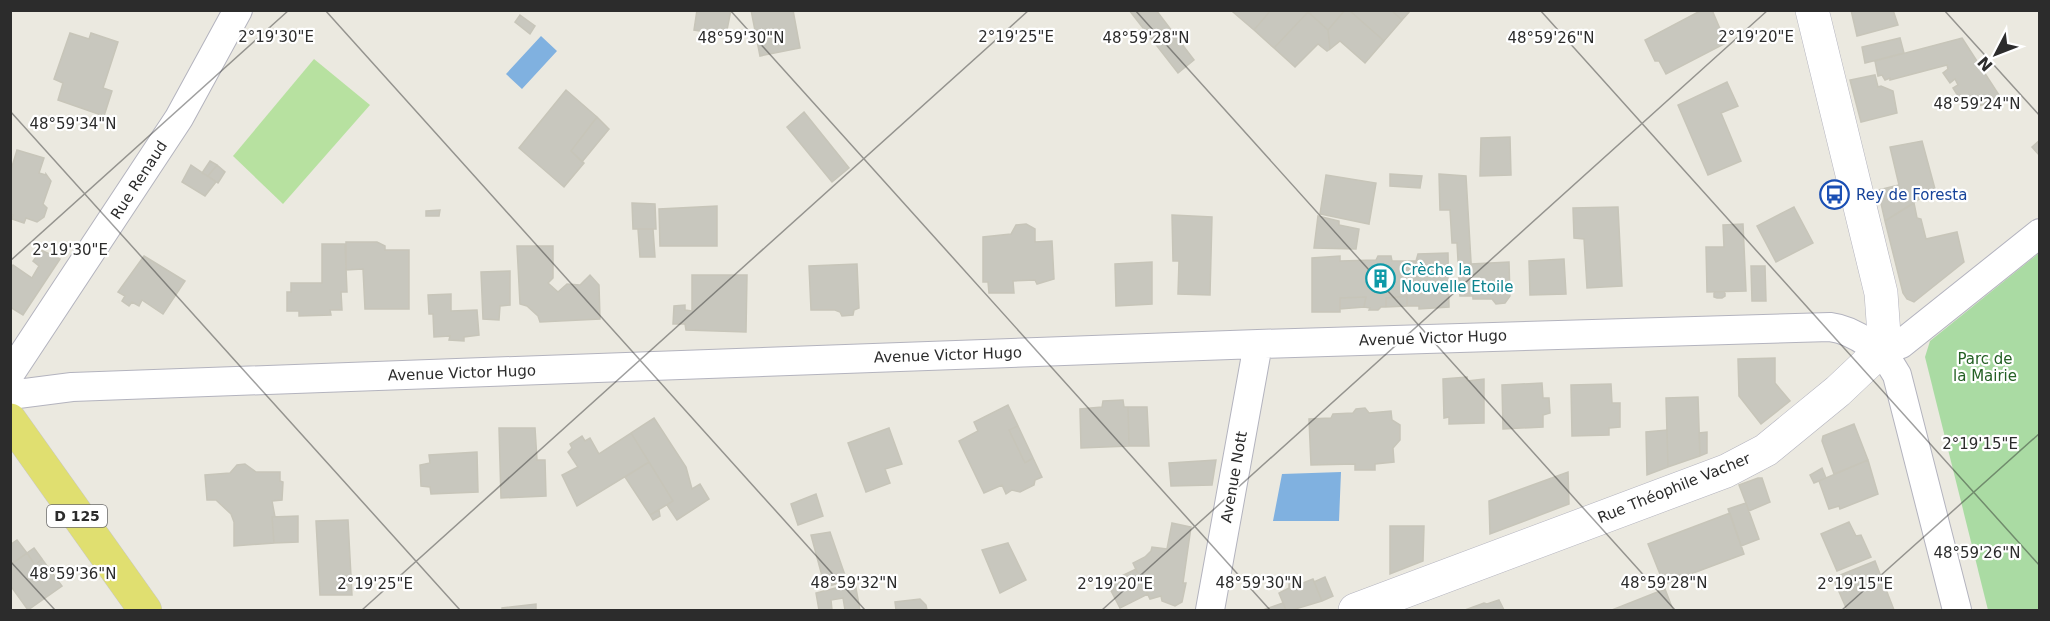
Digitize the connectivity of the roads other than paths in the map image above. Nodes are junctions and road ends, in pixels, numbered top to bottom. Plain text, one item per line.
1 (238, 10) edge
2 (1812, 10) edge
3 (2040, 233) edge
4 (1258, 344) junction
5 (1878, 352) junction
6 (10, 374) edge
7 (10, 395) edge
8 (10, 420) edge
9 (145, 610) edge
10 (1210, 610) edge
11 (1354, 610) edge
12 (1957, 610) edge

1 - 6 street, Rue Renaud
2 - 5 main road
3 - 5 street, Rue Théophile Vacher
4 - 5 street, Avenue Victor Hugo
4 - 7 street, Avenue Victor Hugo
4 - 10 street, Avenue Nott
5 - 11 main road, Rue Théophile Vacher
5 - 12 street, Avenue Victor Hugo
8 - 9 main road, D 125

